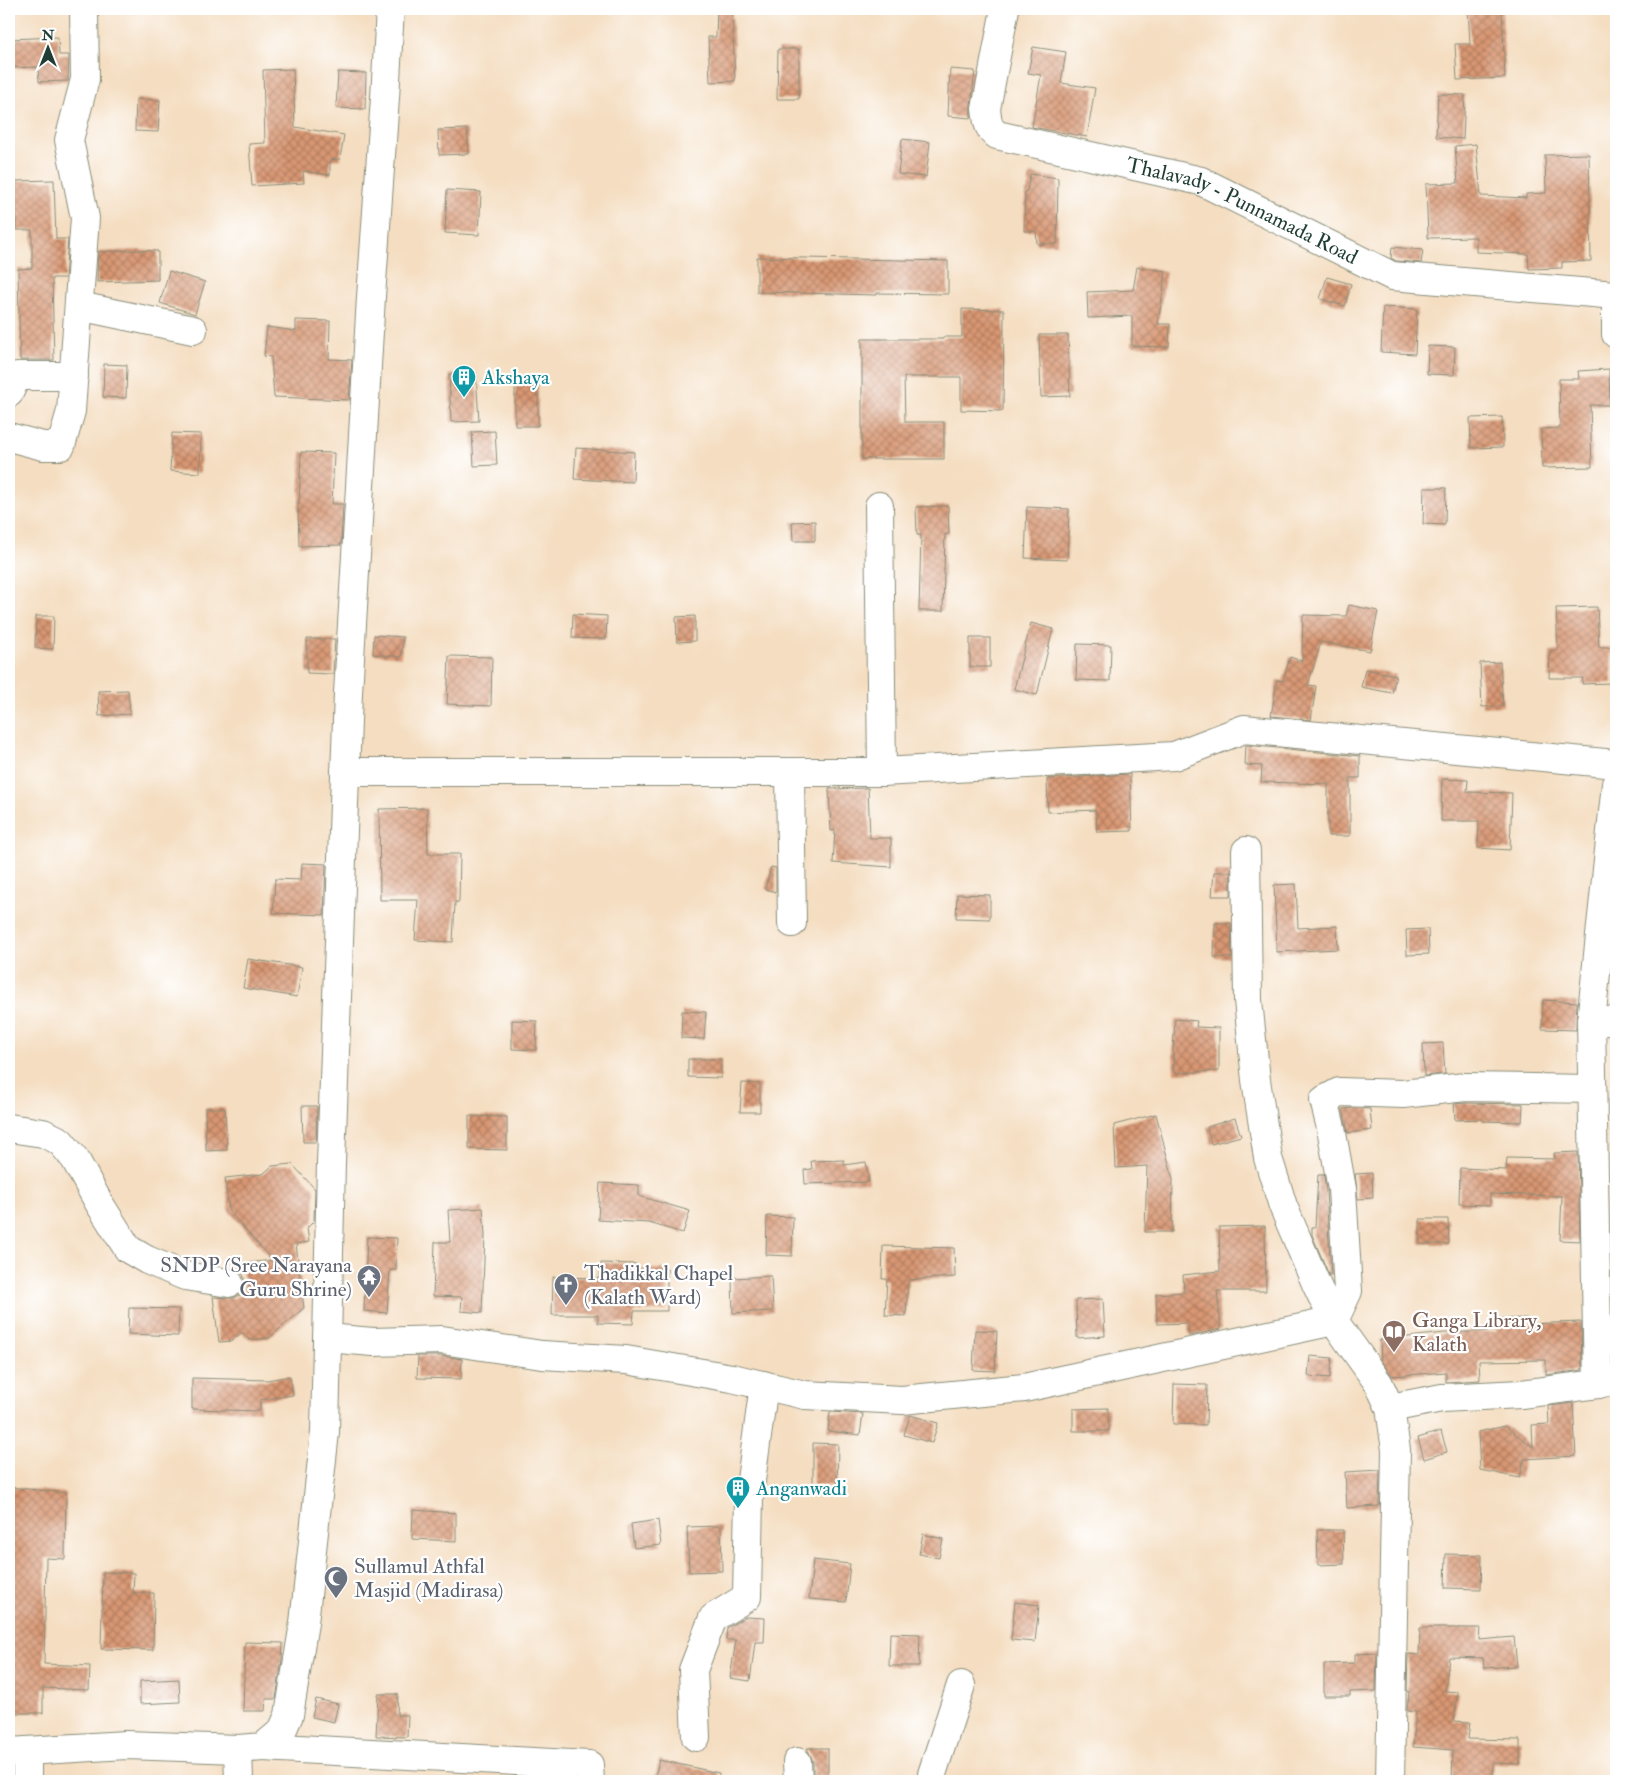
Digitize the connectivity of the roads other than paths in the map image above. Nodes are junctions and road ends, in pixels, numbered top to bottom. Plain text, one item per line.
1 (84, 9) edge
2 (390, 9) edge
3 (1005, 9) edge
4 (1616, 296) edge
5 (80, 306) junction
6 (193, 330) dead end
7 (1616, 334) edge
8 (74, 376) junction
9 (9, 393) edge
10 (9, 437) edge
11 (879, 506) dead end
12 (1616, 764) edge
13 (345, 772) junction
14 (790, 772) junction
15 (882, 772) junction
16 (1616, 784) edge
17 (1246, 852) dead end
18 (792, 923) dead end
19 (1603, 1021) edge
20 (1592, 1089) junction
21 (9, 1128) edge
22 (228, 1283) dead end
23 (1334, 1320) junction
24 (327, 1338) junction
25 (1607, 1382) edge
26 (764, 1385) junction
27 (1390, 1408) junction
28 (961, 1685) dead end
29 (696, 1737) dead end
30 (250, 1748) junction
31 (18, 1752) edge
32 (27, 1781) edge
33 (239, 1781) edge
34 (590, 1781) edge
35 (932, 1781) edge
36 (1390, 1781) edge

1 - 5 street
2 - 13 street
3 - 4 street, Thalavady - Punnamada Road
4 - 7 street
5 - 6 street
5 - 8 street
8 - 9 street
8 - 10 street
11 - 15 street
12 - 15 street
13 - 14 street
13 - 24 street
14 - 15 street
14 - 18 street
16 - 19 street
17 - 23 street
19 - 20 street
20 - 23 street
20 - 25 street
21 - 22 street
23 - 26 street
23 - 27 street
24 - 26 street
24 - 30 street
25 - 27 street
26 - 29 street
27 - 36 street
28 - 35 street
30 - 31 street
30 - 33 street
30 - 34 street
31 - 32 street

